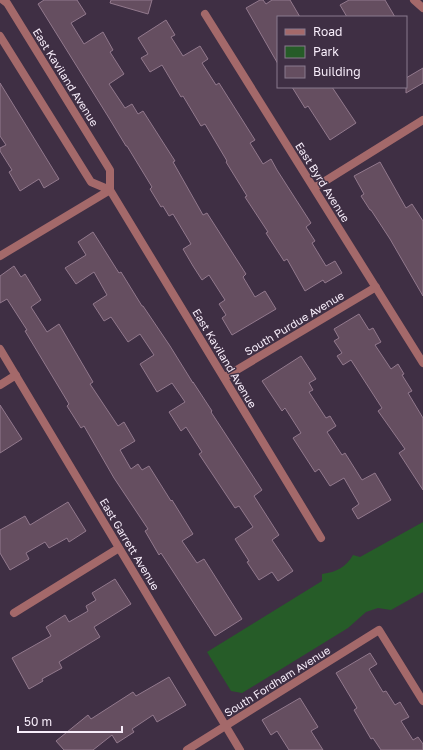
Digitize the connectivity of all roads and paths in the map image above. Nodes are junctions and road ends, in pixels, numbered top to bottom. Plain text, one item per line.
1 (3, 0) edge
2 (414, 0) edge
3 (423, 8) edge
4 (205, 14) dead end
5 (0, 36) edge
6 (423, 120) edge
7 (314, 188) junction
8 (110, 190) junction
9 (0, 256) edge
10 (376, 287) junction
11 (0, 349) edge
12 (423, 363) edge
13 (16, 375) junction
14 (225, 378) junction
15 (0, 385) edge
16 (321, 538) dead end
17 (119, 548) junction
18 (14, 613) dead end
19 (423, 700) edge
20 (225, 726) junction
21 (187, 750) edge
22 (240, 750) edge

1 - 8 street, East Kaviland Avenue
2 - 3 street
4 - 7 street, East Byrd Avenue
5 - 8 street
6 - 7 street
7 - 10 street, East Byrd Avenue
8 - 9 street
8 - 14 street, East Kaviland Avenue
10 - 12 street, East Byrd Avenue
10 - 14 street, South Purdue Avenue
11 - 13 street, East Garrett Avenue
13 - 15 street
13 - 17 street, East Garrett Avenue
14 - 16 street, East Kaviland Avenue
17 - 18 street
17 - 20 street, East Garrett Avenue
19 - 20 street, South Fordham Avenue
20 - 21 street, South Fordham Avenue
20 - 22 street, East Garrett Avenue

